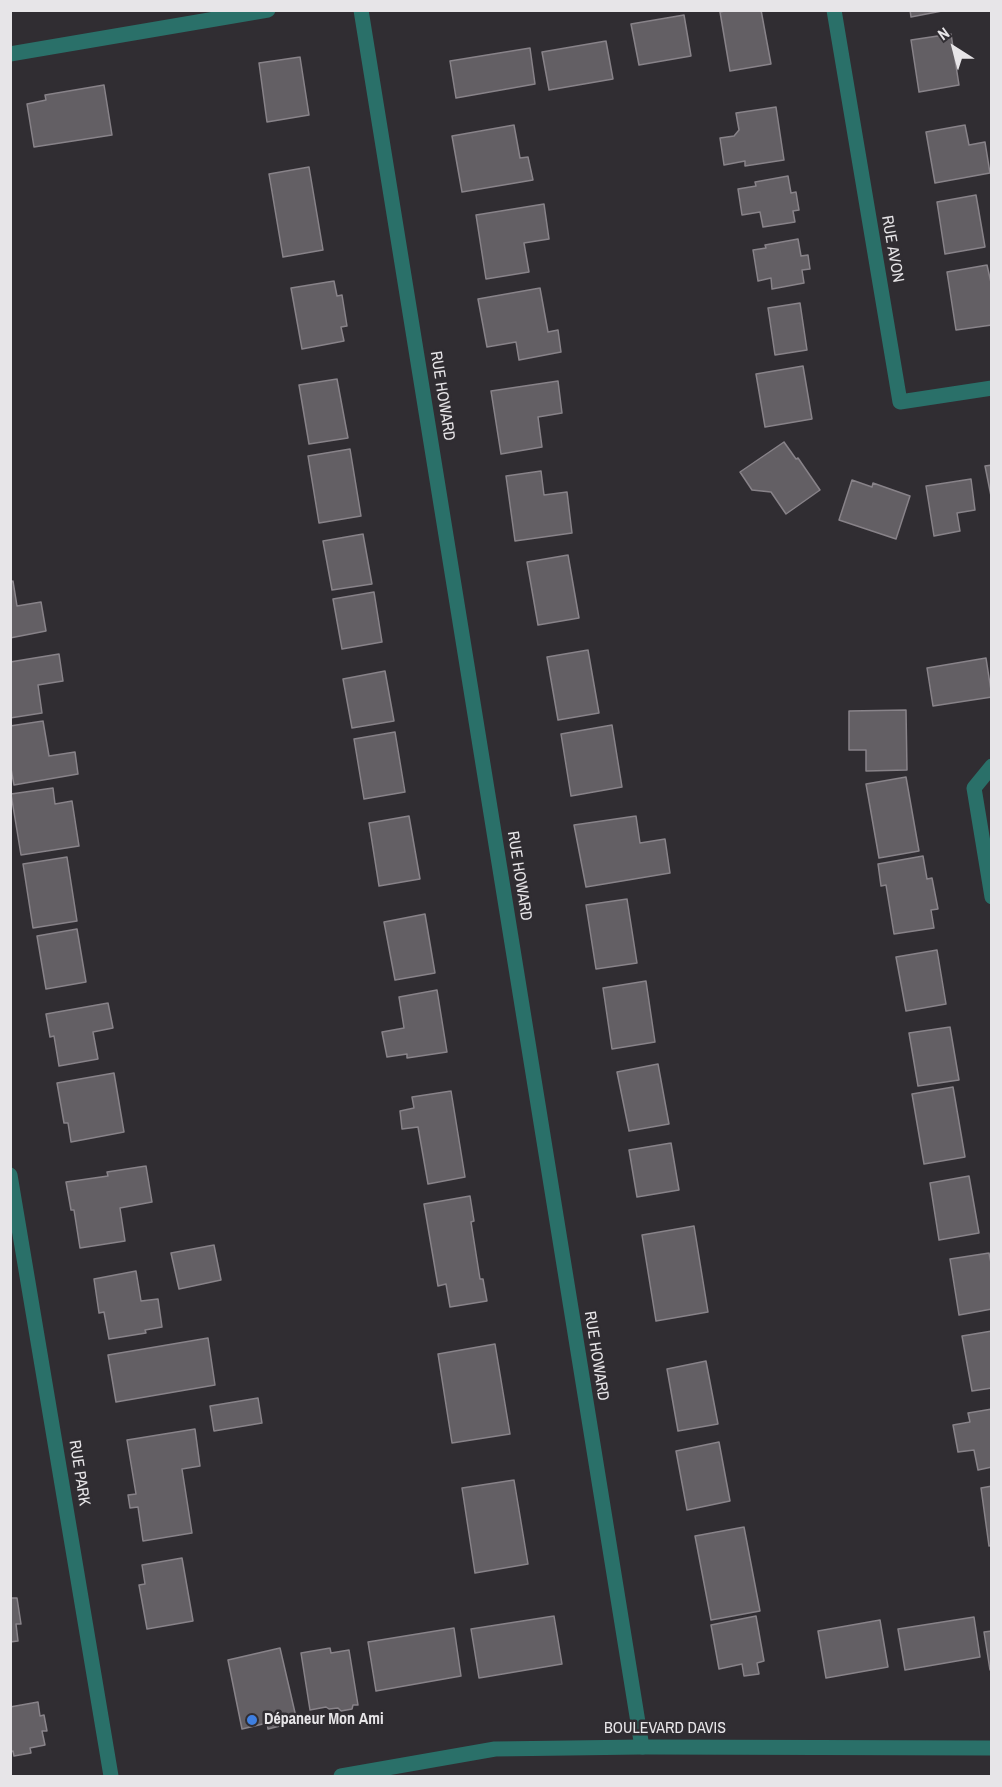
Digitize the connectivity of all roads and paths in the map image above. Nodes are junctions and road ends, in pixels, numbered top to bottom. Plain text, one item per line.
1 (268, 10) edge
2 (361, 10) edge
3 (834, 10) edge
4 (10, 54) edge
5 (992, 388) edge
6 (992, 766) edge
7 (992, 897) edge
8 (10, 1175) edge
9 (642, 1747) junction
10 (992, 1748) edge
11 (111, 1776) edge
12 (341, 1776) edge

1 - 4 street
2 - 9 street, RUE HOWARD
3 - 5 street, RUE AVON
6 - 7 street
8 - 11 street, RUE PARK
9 - 10 street, BOULEVARD DAVIS
9 - 12 street, BOULEVARD DAVIS

